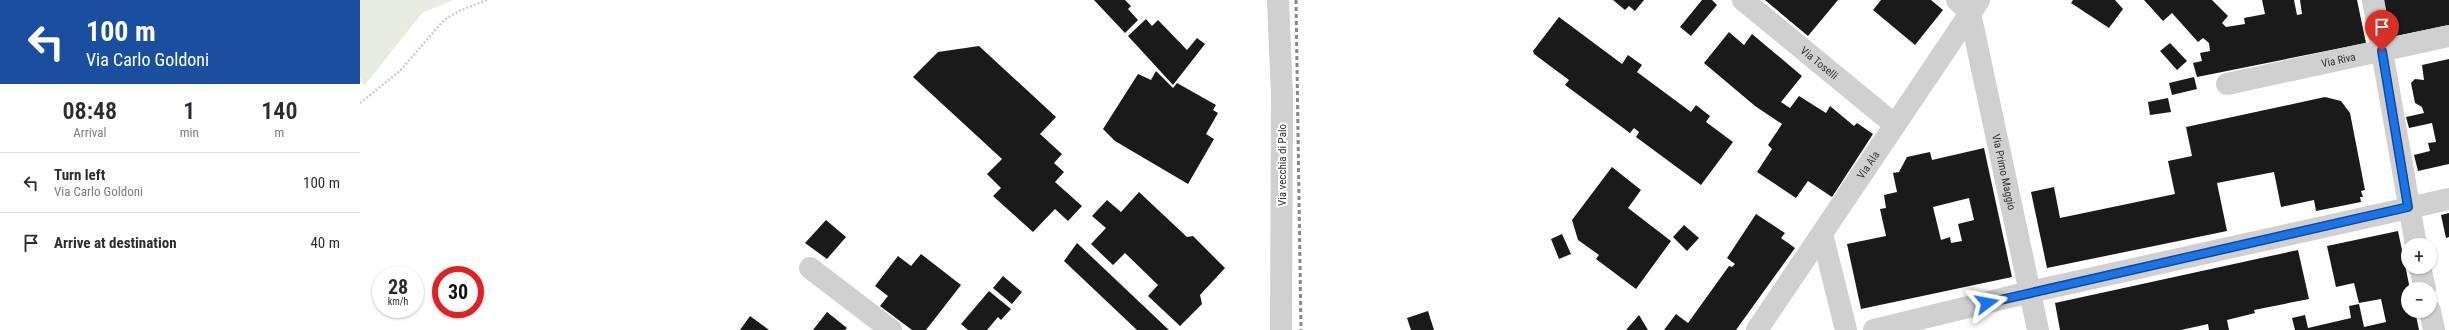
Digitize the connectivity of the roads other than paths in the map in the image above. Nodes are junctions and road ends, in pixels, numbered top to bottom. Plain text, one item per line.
1 (1278, 0) edge
2 (1743, 0) edge
3 (2373, 0) edge
4 (1969, 4) edge
5 (2449, 36) edge
6 (2382, 51) junction
7 (2227, 84) dead end
8 (1895, 125) junction
9 (2449, 199) edge
10 (2408, 207) junction
11 (1822, 234) junction
12 (2415, 238) edge
13 (810, 268) dead end
14 (2030, 292) junction
15 (2431, 318) edge
16 (891, 330) edge
17 (1281, 330) edge
18 (1758, 330) edge
19 (1846, 330) edge
20 (1874, 330) edge
21 (2038, 330) edge
22 (2434, 330) edge

1 - 17 street, Via vecchia di Palo
2 - 8 street, Via Toselli
3 - 6 street
4 - 8 street, Via Ala
4 - 14 street, Via Primo Maggio
5 - 6 street, Via Riva
6 - 7 street, Via Riva
6 - 10 street
8 - 11 street, Via Ala
9 - 10 street
10 - 12 street
10 - 14 street
11 - 18 street, Via Ala
11 - 19 street
13 - 16 street
14 - 20 street
14 - 21 street, Via Primo Maggio
15 - 22 street

